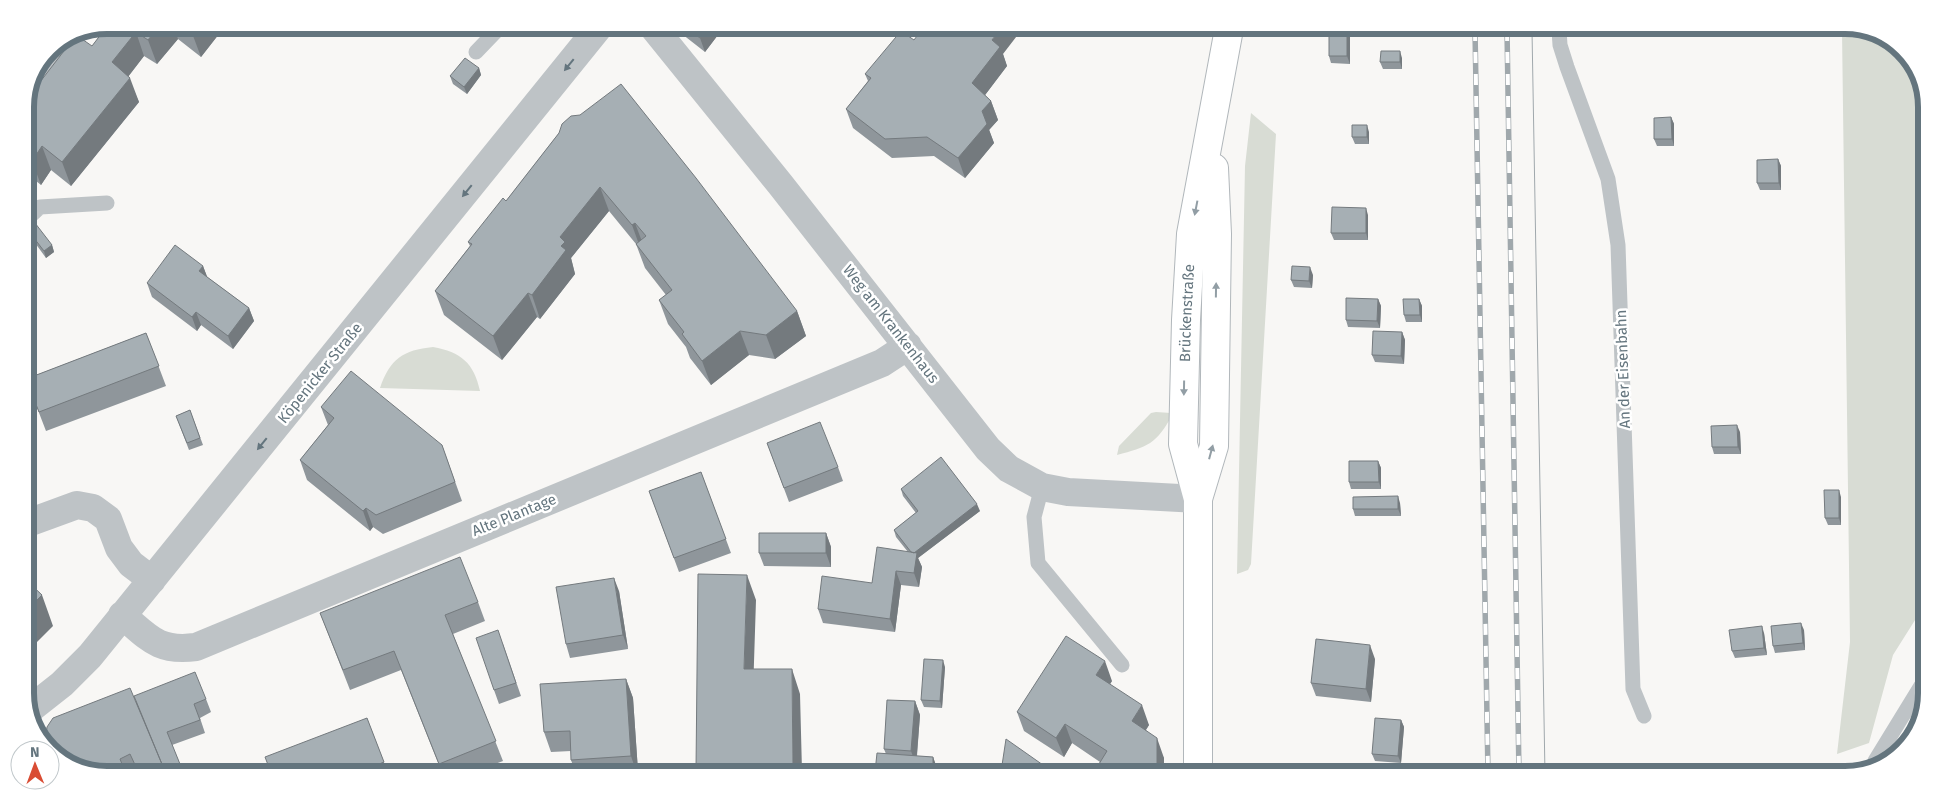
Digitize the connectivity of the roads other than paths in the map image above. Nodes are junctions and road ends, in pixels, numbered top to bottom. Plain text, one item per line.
1 (493, 34) edge
2 (593, 34) edge
3 (659, 34) edge
4 (1228, 34) edge
5 (1559, 34) edge
6 (70, 44) edge
7 (476, 52) dead end
8 (40, 76) edge
9 (107, 203) dead end
10 (34, 213) edge
11 (908, 346) junction
12 (1042, 487) junction
13 (1198, 499) junction
14 (34, 521) edge
15 (152, 580) junction
16 (122, 615) junction
17 (1122, 664) dead end
18 (1918, 691) edge
19 (35, 705) edge
20 (1644, 716) dead end
21 (1876, 759) edge
22 (1198, 766) edge

1 - 7 lane
2 -> 15 street, Köpenicker Straße
3 - 11 street, Weg am Krankenhaus
4 - 13 main road, Brückenstraße
5 - 20 lane, An der Eisenbahn
6 - 8 lane
9 - 10 lane
11 - 12 street, Weg am Krankenhaus
11 - 16 street, Alte Plantage
12 - 13 street, Weg am Krankenhaus
12 - 17 lane
13 - 22 main road, Brückenstraße
14 - 15 street
15 - 16 street, Köpenicker Straße
16 - 19 street, Köpenicker Straße
18 - 21 lane

